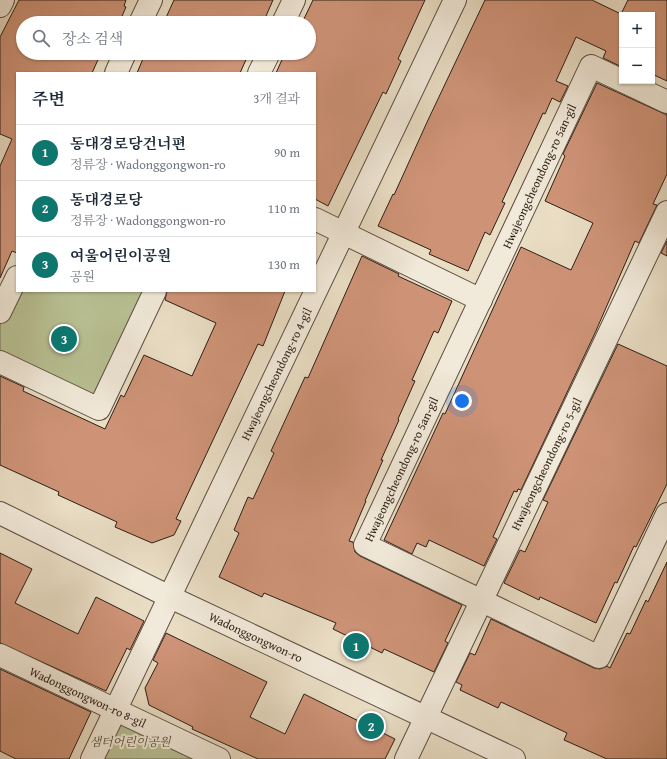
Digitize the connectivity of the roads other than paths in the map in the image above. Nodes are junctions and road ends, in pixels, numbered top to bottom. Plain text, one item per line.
1 (3, 0) edge
2 (151, 0) edge
3 (294, 0) edge
4 (455, 0) edge
5 (0, 6) edge
6 (143, 16) edge
7 (286, 16) edge
8 (122, 60) edge
9 (266, 60) edge
10 (116, 72) edge
11 (260, 72) edge
12 (667, 102) edge
13 (667, 212) edge
14 (316, 219) edge
15 (344, 233) junction
16 (16, 279) edge
17 (155, 292) edge
18 (316, 292) edge
19 (316, 292) edge
20 (481, 300) junction
21 (0, 312) edge
22 (0, 362) edge
23 (0, 513) edge
24 (667, 514) edge
25 (170, 597) junction
26 (481, 601) junction
27 (0, 655) edge
28 (115, 710) junction
29 (426, 716) junction
30 (92, 759) edge
31 (219, 759) edge
32 (406, 759) edge
33 (514, 759) edge

1 - 5 street
2 - 6 street
3 - 7 street
4 - 15 street, Hwajeongcheondong-ro 4-gil
8 - 10 street
9 - 11 street
12 - 20 street, Hwajeongcheondong-ro 5an-gil
13 - 26 street, Hwajeongcheondong-ro 5-gil
14 - 15 street
15 - 19 street, Hwajeongcheondong-ro 4-gil
15 - 20 street
16 - 21 street
17 - 22 street
18 - 25 street, Hwajeongcheondong-ro 4-gil
20 - 26 street, Hwajeongcheondong-ro 5an-gil
23 - 25 street, Wadonggongwon-ro
24 - 26 street, Hwajeongcheondong-ro 5an-gil
25 - 28 street, Hwajeongcheondong-ro 4-gil
25 - 29 street, Wadonggongwon-ro
26 - 29 street, Hwajeongcheondong-ro 5-gil
27 - 28 street, Wadonggongwon-ro 8-gil
28 - 30 street, Hwajeongcheondong-ro 4-gil
28 - 31 street, Wadonggongwon-ro 8-gil
29 - 32 street
29 - 33 street, Wadonggongwon-ro

